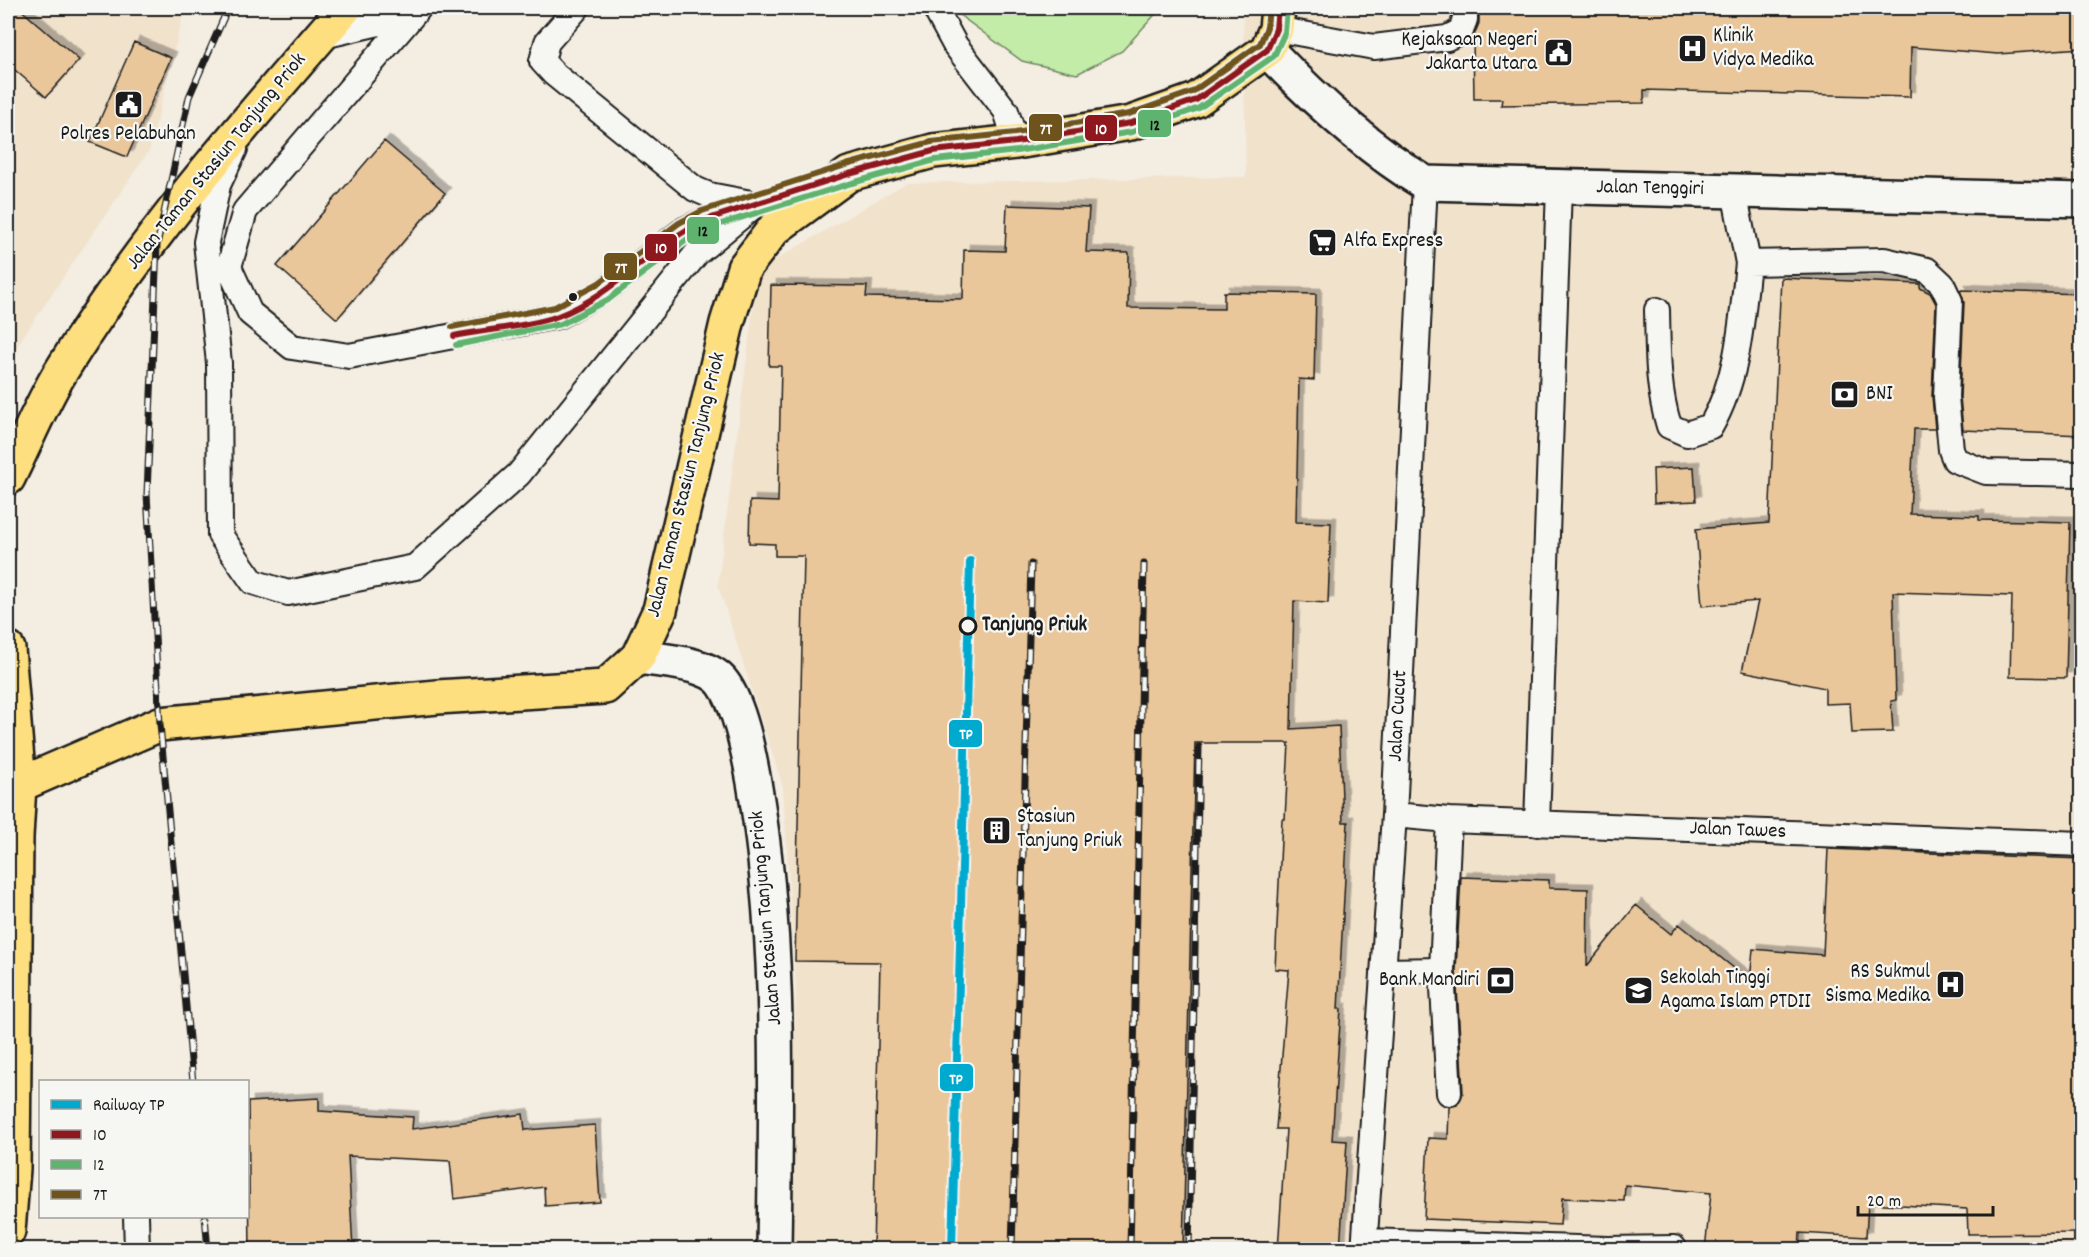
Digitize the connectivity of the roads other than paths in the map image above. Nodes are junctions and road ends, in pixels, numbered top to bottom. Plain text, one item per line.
1 (345, 8) edge
2 (411, 8) edge
3 (419, 8) edge
4 (577, 8) edge
5 (934, 8) edge
6 (1465, 8) edge
7 (1274, 29) edge
8 (312, 46) junction
9 (277, 88) junction
10 (1016, 142) junction
11 (849, 174) junction
12 (1425, 183) junction
13 (1559, 187) junction
14 (1734, 191) junction
15 (2082, 200) edge
16 (756, 204) junction
17 (1748, 263) junction
18 (1657, 310) dead end
19 (2082, 474) edge
20 (8, 478) edge
21 (8, 649) edge
22 (638, 657) junction
23 (19, 785) junction
24 (1394, 815) junction
25 (1449, 820) junction
26 (1537, 824) junction
27 (2082, 844) edge
28 (1442, 970) junction
29 (1383, 971) junction
30 (1449, 1093) dead end
31 (136, 1218) edge
32 (8, 1231) edge
33 (1364, 1245) edge
34 (1674, 1248) dead end
35 (1608, 1249) edge
36 (137, 1250) edge
37 (774, 1250) edge

1 - 8 highway, Jalan Taman Stasiun Tanjung Priok
2 - 8 lane
3 - 16 lane
4 - 16 lane
5 - 10 lane
6 - 7 lane
7 - 10 highway, Jalan Taman Stasiun Tanjung Priok
7 - 12 street
8 - 9 highway, Jalan Taman Stasiun Tanjung Priok
9 - 16 lane
9 - 20 highway, Jalan Taman Stasiun Tanjung Priok
10 - 11 highway, Jalan Taman Stasiun Tanjung Priok
11 - 16 lane
11 - 22 highway, Jalan Taman Stasiun Tanjung Priok
12 - 13 street, Jalan Tenggiri
12 - 24 lane, Jalan Cucut
13 - 14 street, Jalan Tenggiri
13 - 26 lane
14 - 15 street, Jalan Tenggiri
14 - 17 lane
17 - 18 lane
17 - 19 lane
21 - 23 highway
22 - 23 highway, Jalan Taman Stasiun Tanjung Priok
22 - 37 street, Jalan Stasiun Tanjung Priok
23 - 32 highway
24 - 25 lane, Jalan Tawes
24 - 29 lane, Jalan Cucut
25 - 26 lane, Jalan Tawes
25 - 28 lane
26 - 27 lane, Jalan Tawes
28 - 29 lane
28 - 30 lane
29 - 33 lane, Jalan Cucut
31 - 36 lane
33 - 35 lane
34 - 35 lane

